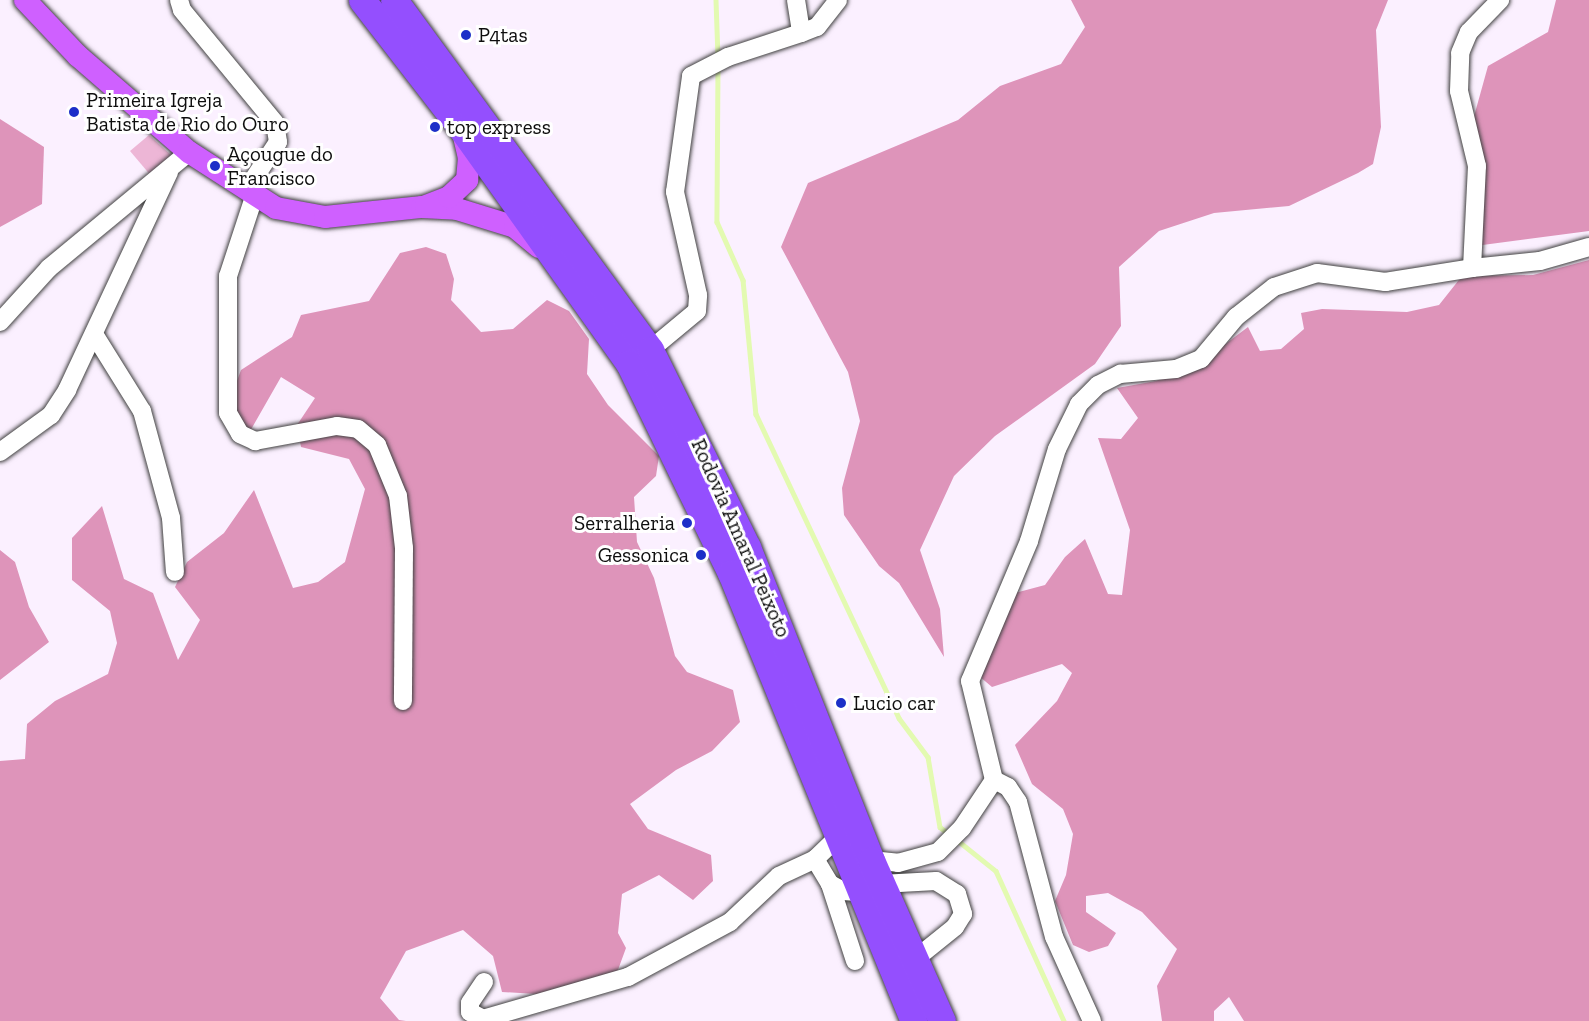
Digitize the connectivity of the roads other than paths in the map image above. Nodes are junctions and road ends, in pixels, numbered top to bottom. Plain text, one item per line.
1 (25, 0) edge
2 (179, 0) edge
3 (362, 0) edge
4 (394, 0) edge
5 (796, 0) edge
6 (838, 0) edge
7 (1500, 0) edge
8 (801, 33) junction
9 (462, 129) junction
10 (189, 152) junction
11 (169, 172) junction
12 (251, 192) junction
13 (422, 207) junction
14 (1589, 247) edge
15 (1472, 268) junction
16 (587, 302) junction
17 (0, 322) edge
18 (94, 334) junction
19 (650, 350) junction
20 (0, 452) edge
21 (175, 572) dead end
22 (403, 701) dead end
23 (994, 780) junction
24 (837, 838) junction
25 (815, 859) junction
26 (870, 879) junction
27 (830, 884) junction
28 (855, 960) dead end
29 (914, 960) junction
30 (484, 982) dead end
31 (914, 1021) edge
32 (942, 1021) edge
33 (1092, 1021) edge

1 - 10 main road
2 - 12 street
3 - 9 highway, Rodovia Amaral Peixoto
4 - 19 highway, Rodovia Amaral Peixoto
5 - 8 street
6 - 8 street
7 - 15 street
8 - 19 street
9 - 13 main road
9 - 16 highway, Rodovia Amaral Peixoto
10 - 11 street
10 - 12 main road
11 - 17 street
11 - 18 street
12 - 13 main road
12 - 22 street
13 - 16 main road
14 - 15 street
15 - 23 street
16 - 24 highway, Rodovia Amaral Peixoto
18 - 20 street
18 - 21 street
19 - 26 highway, Rodovia Amaral Peixoto
23 - 26 street
23 - 33 street
24 - 25 street
24 - 26 highway, Rodovia Amaral Peixoto
25 - 27 street
25 - 30 street
26 - 27 street
26 - 29 highway, Rodovia Amaral Peixoto
26 - 29 street
26 - 31 highway, Rodovia Amaral Peixoto
27 - 28 street
29 - 32 highway, Rodovia Amaral Peixoto

